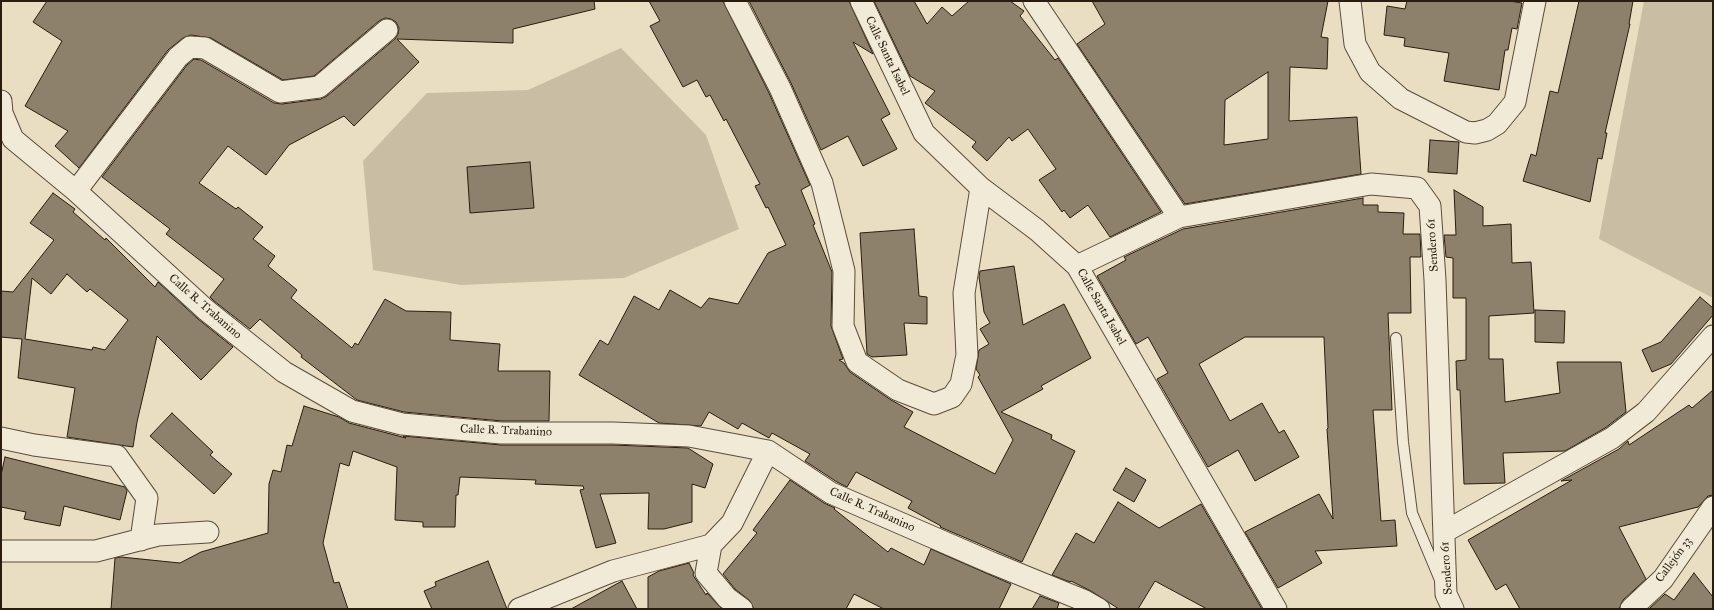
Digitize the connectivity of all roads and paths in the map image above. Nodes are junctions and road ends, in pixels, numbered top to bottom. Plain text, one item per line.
1 (736, 1) edge
2 (861, 1) edge
3 (1034, 1) edge
4 (1350, 1) edge
5 (1535, 1) edge
6 (387, 30) dead end
7 (1, 101) edge
8 (7, 143) edge
9 (981, 188) junction
10 (76, 191) junction
11 (1179, 217) junction
12 (1077, 266) junction
13 (1713, 336) edge
14 (1396, 338) dead end
15 (1, 438) edge
16 (768, 451) junction
17 (1713, 507) edge
18 (208, 532) dead end
19 (1444, 532) junction
20 (141, 540) junction
21 (710, 545) junction
22 (1, 551) edge
23 (1450, 602) edge
24 (519, 609) edge
25 (742, 609) edge
26 (1099, 609) edge
27 (1276, 609) edge
28 (1631, 609) edge

1 - 9 street
2 - 9 street, Calle Santa Isabel
3 - 11 street
4 - 5 street
6 - 10 street
7 - 8 street, Calle R. Trabanino
8 - 10 street, Calle R. Trabanino
9 - 12 street, Calle Santa Isabel
10 - 16 street, Calle R. Trabanino
11 - 12 street, Sendero 61
11 - 19 street, Sendero 61
12 - 27 street, Calle Santa Isabel
13 - 19 street
14 - 23 lane
15 - 20 street
16 - 21 street
16 - 26 street, Calle R. Trabanino
17 - 28 street, Callejón 33
18 - 20 street
19 - 23 street, Sendero 61
20 - 22 street
21 - 24 street
21 - 25 street

